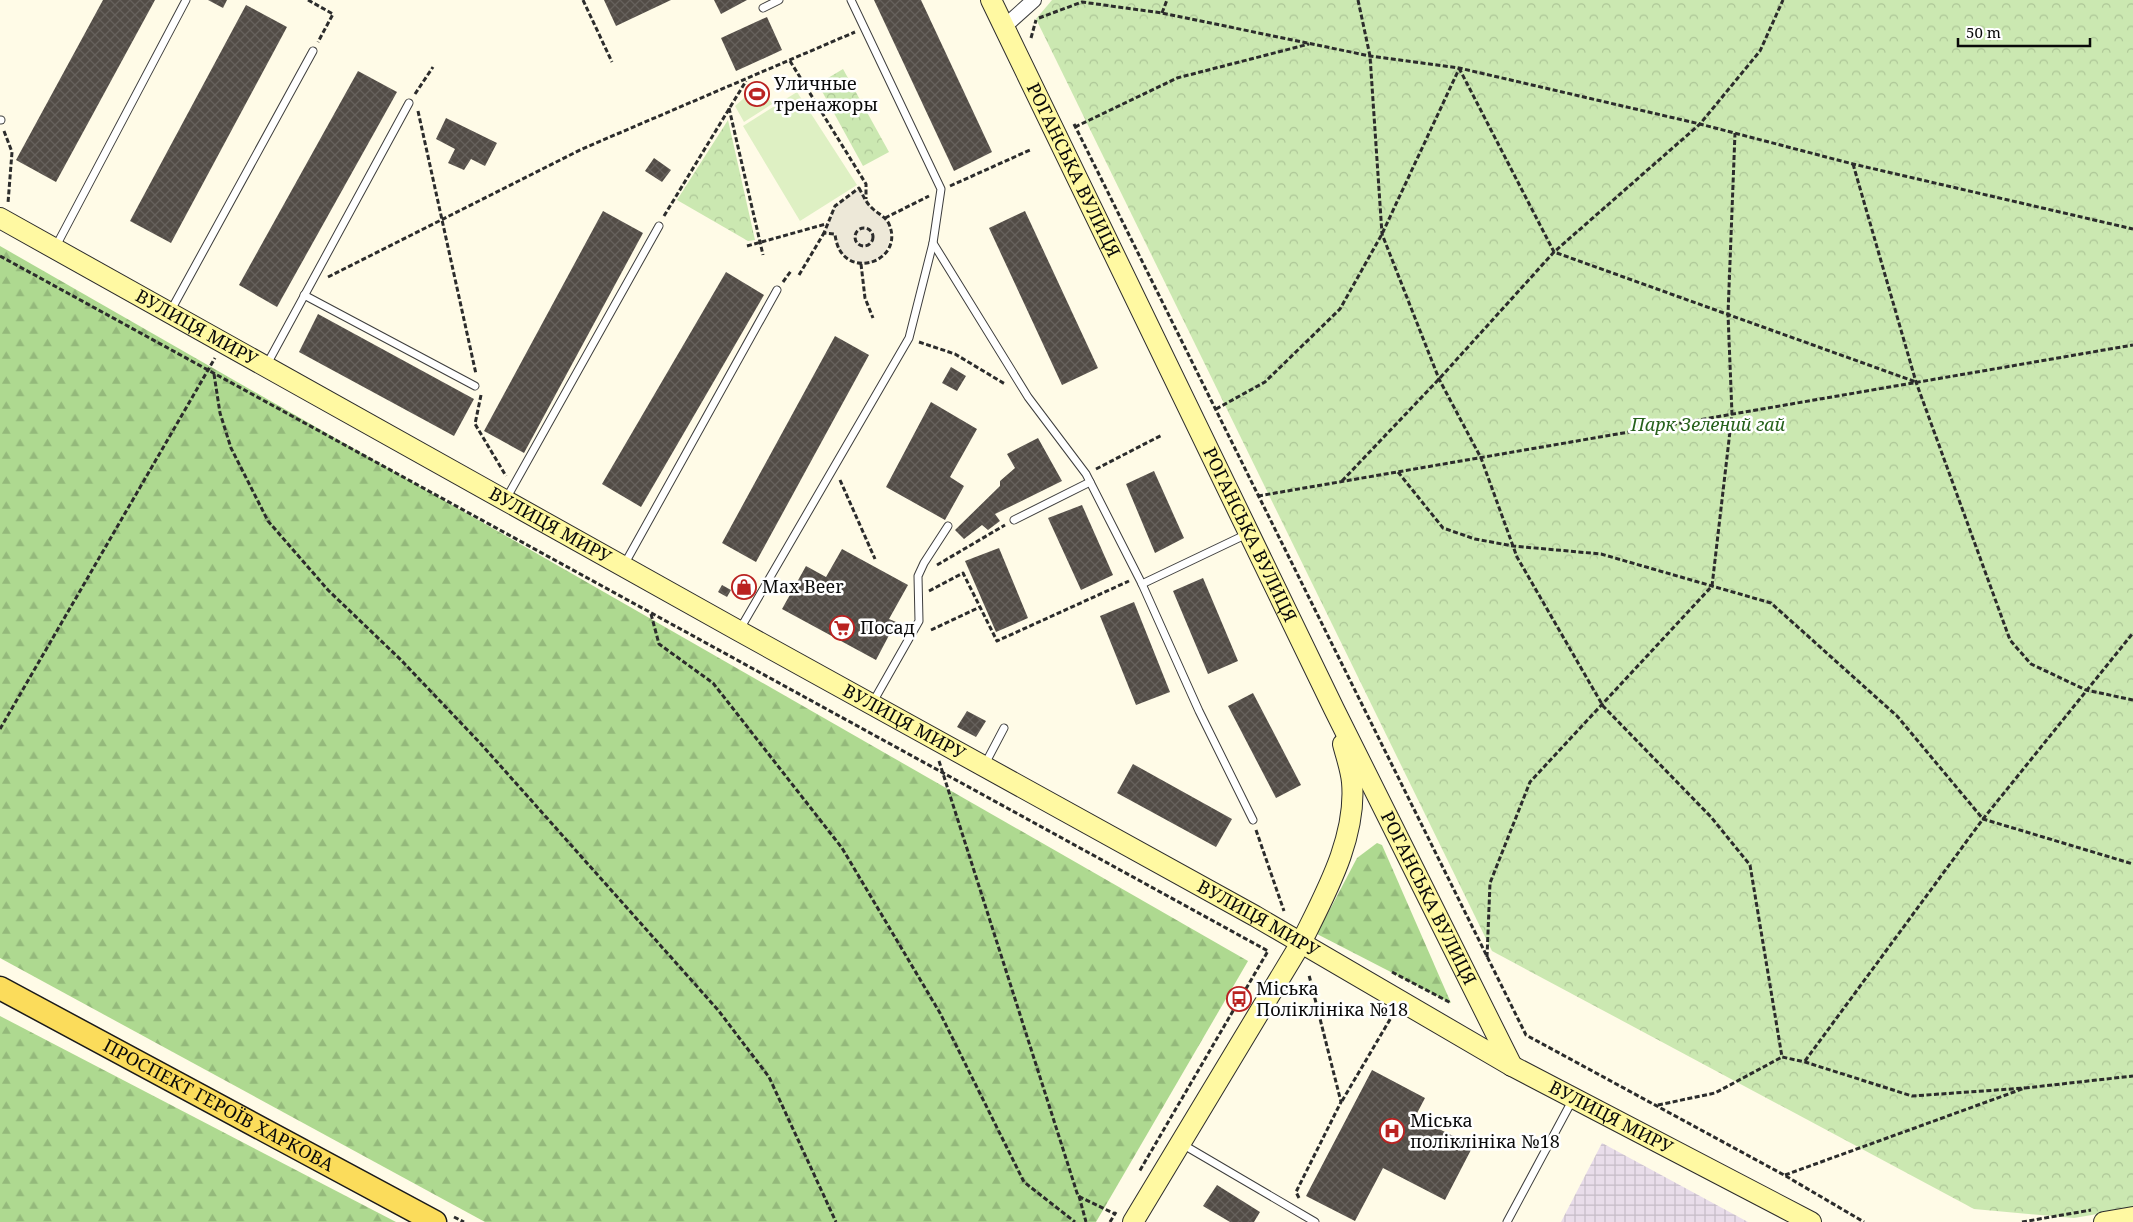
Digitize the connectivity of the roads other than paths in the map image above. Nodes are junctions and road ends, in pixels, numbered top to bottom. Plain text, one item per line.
1 (186, 0) edge
2 (779, 0) edge
3 (851, 0) edge
4 (991, 0) edge
5 (1034, 0) edge
6 (762, 8) dead end
7 (1004, 26) junction
8 (313, 51) road end
9 (413, 104) road end
10 (4, 212) edge
11 (659, 226) dead end
12 (933, 243) junction
13 (54, 248) junction
14 (777, 290) dead end
15 (304, 295) junction
16 (170, 312) junction
17 (266, 366) junction
18 (477, 386) road end
19 (1090, 482) junction
20 (508, 492) junction
21 (1014, 520) road end
22 (948, 526) dead end
23 (1250, 532) junction
24 (624, 565) junction
25 (1142, 584) junction
26 (739, 631) junction
27 (872, 704) junction
28 (1334, 708) junction
29 (1004, 728) dead end
30 (983, 766) junction
31 (1253, 820) road end
32 (1301, 943) junction
33 (0, 988) edge
34 (1512, 1066) junction
35 (1573, 1099) junction
36 (1180, 1143) junction
37 (2100, 1215) edge
38 (2133, 1217) edge
39 (1314, 1221) edge
40 (435, 1222) edge
41 (1133, 1222) edge
42 (1507, 1222) edge
43 (1810, 1222) edge

1 - 13 lane
2 - 6 lane
3 - 12 lane
4 - 7 street, РОГАНСЬКА ВУЛИЦЯ
5 - 7 street
7 - 23 street, РОГАНСЬКА ВУЛИЦЯ
8 - 16 lane
9 - 15 lane
10 - 13 street, ВУЛИЦЯ МИРУ
11 - 20 lane
12 - 19 lane
12 - 26 lane
13 - 16 street, ВУЛИЦЯ МИРУ
14 - 24 lane
15 - 17 lane
15 - 18 lane
16 - 17 street, ВУЛИЦЯ МИРУ
17 - 20 street, ВУЛИЦЯ МИРУ
19 - 21 lane
19 - 25 lane
20 - 24 street, ВУЛИЦЯ МИРУ
22 - 27 lane
23 - 25 lane
23 - 28 street, РОГАНСЬКА ВУЛИЦЯ
24 - 26 street, ВУЛИЦЯ МИРУ
25 - 31 lane
26 - 27 street, ВУЛИЦЯ МИРУ
27 - 30 street, ВУЛИЦЯ МИРУ
28 - 32 street
28 - 34 street, РОГАНСЬКА ВУЛИЦЯ
29 - 30 lane
30 - 32 street, ВУЛИЦЯ МИРУ
32 - 34 street, ВУЛИЦЯ МИРУ
32 - 36 street
33 - 40 main road, ПРОСПЕКТ ГЕРОЇВ ХАРКОВА
34 - 35 street, ВУЛИЦЯ МИРУ
35 - 42 lane
35 - 43 street, ВУЛИЦЯ МИРУ
36 - 39 lane
36 - 41 street
37 - 38 street

